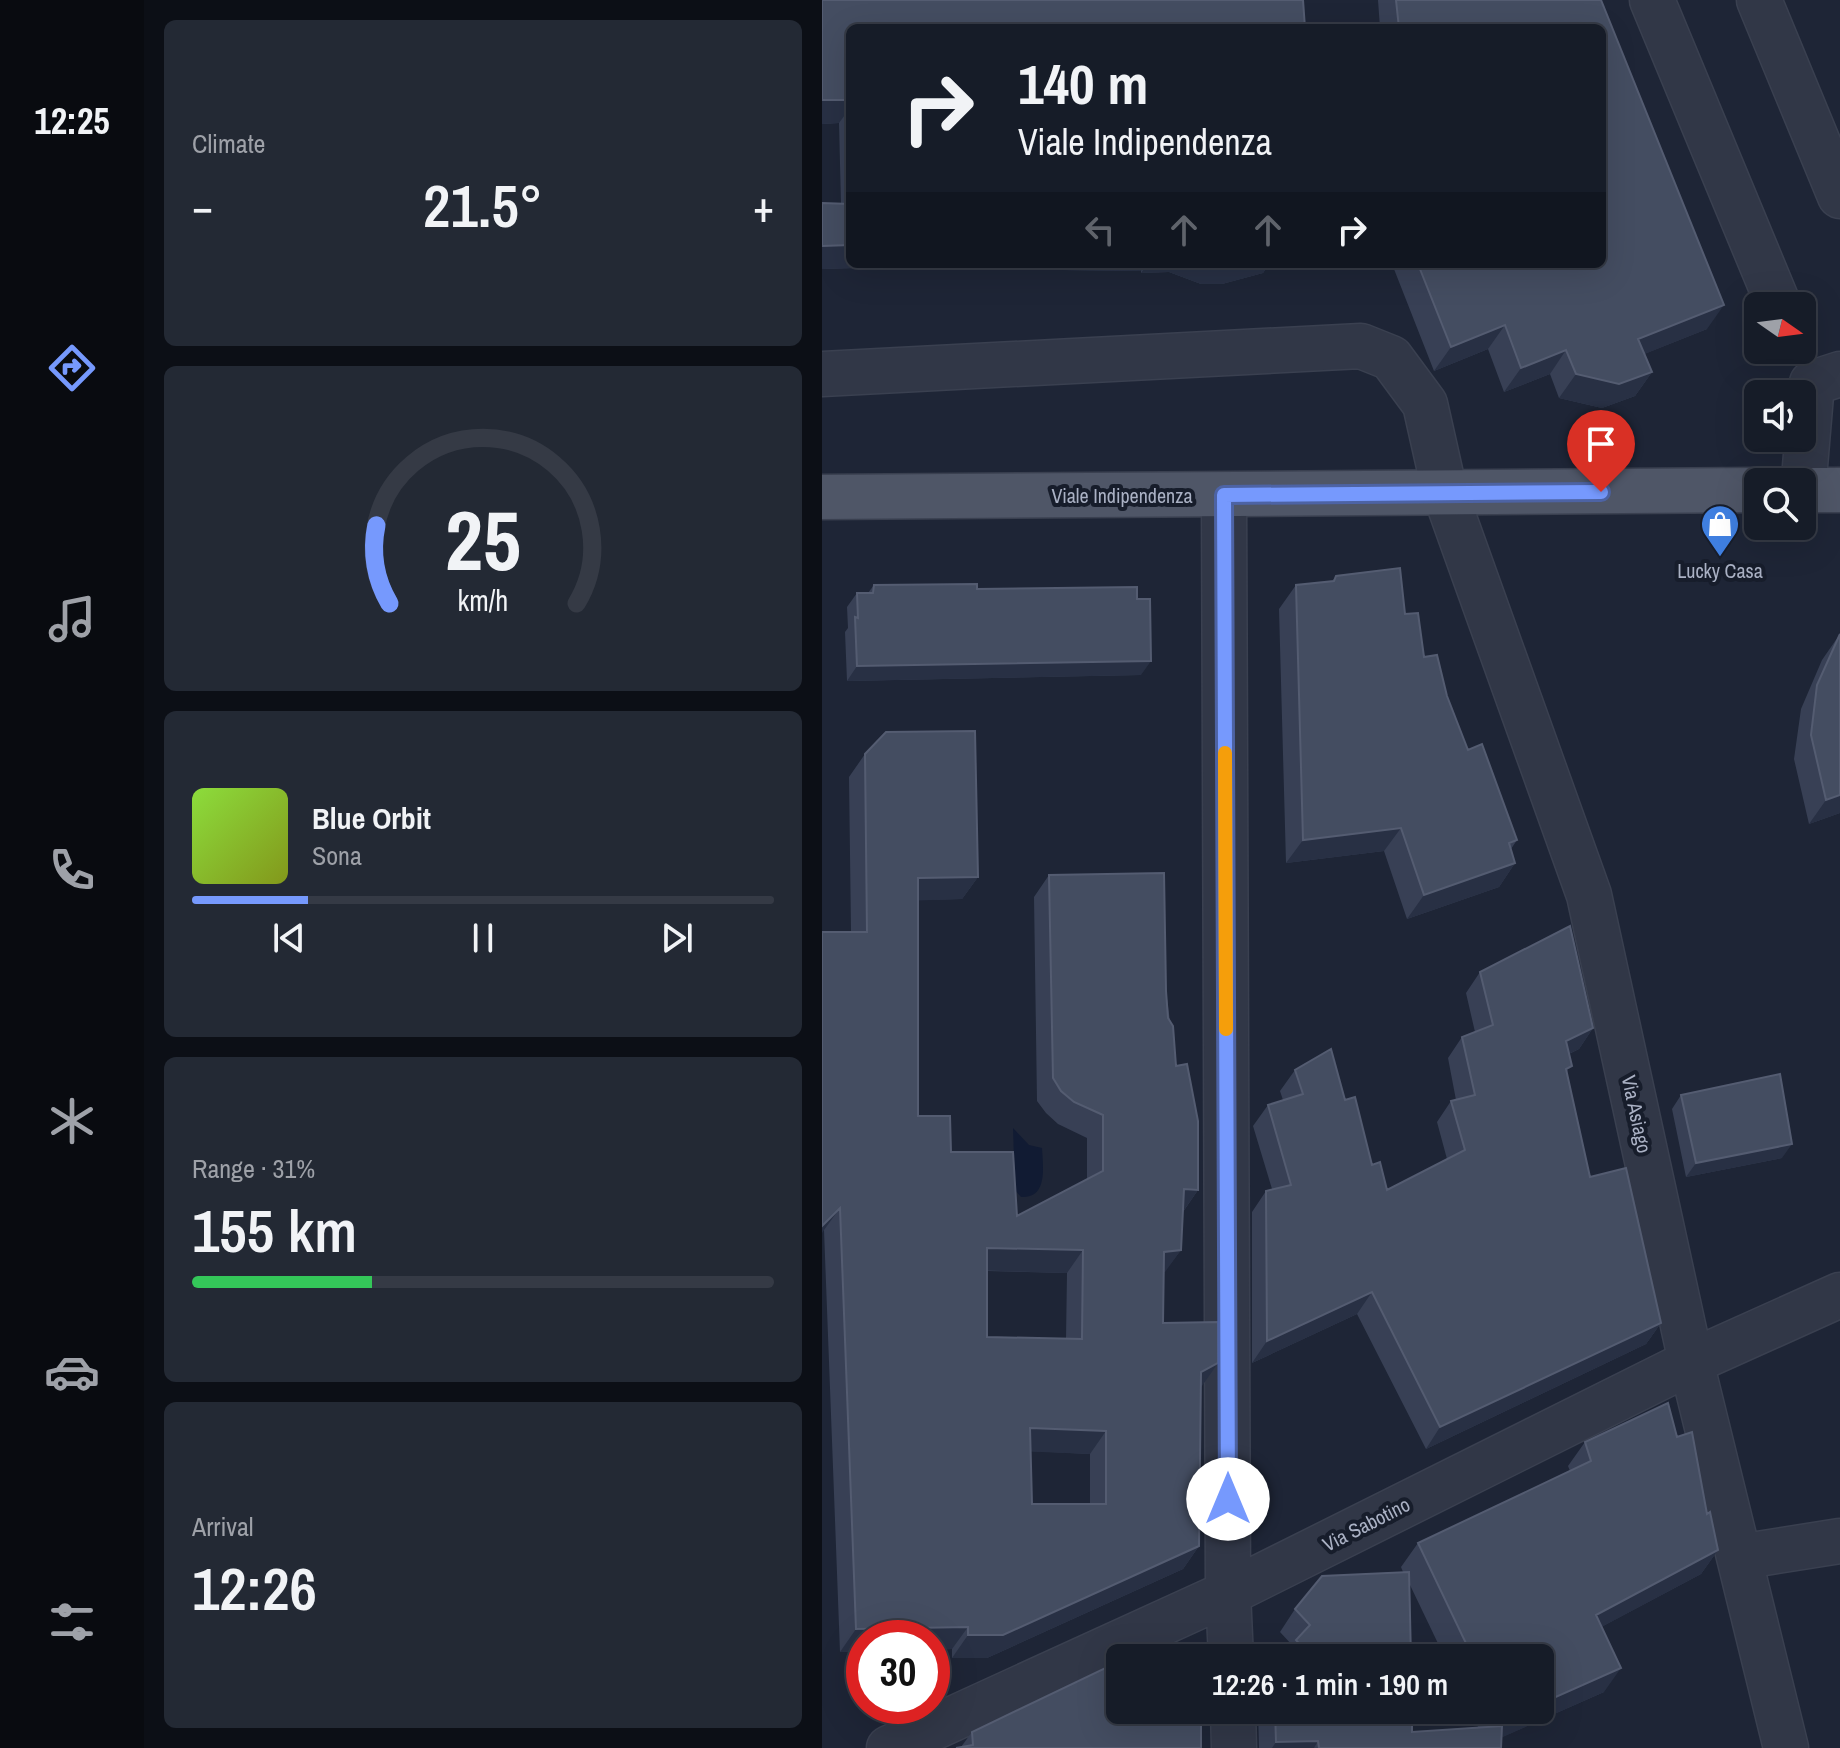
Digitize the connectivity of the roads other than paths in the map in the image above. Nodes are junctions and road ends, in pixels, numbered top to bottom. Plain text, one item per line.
1 (1652, 0) edge
2 (1759, 0) edge
3 (1840, 196) edge
4 (1773, 292) edge
5 (1816, 369) edge
6 (822, 374) edge
7 (1805, 468) edge
8 (1744, 490) edge
9 (1816, 490) edge
10 (1840, 490) edge
11 (1445, 493) junction
12 (1224, 495) junction
13 (822, 497) edge
14 (1840, 1295) edge
15 (1691, 1362) junction
16 (1840, 1541) edge
17 (1739, 1557) junction
18 (1228, 1593) junction
19 (1230, 1644) edge
20 (1233, 1724) edge
21 (889, 1748) edge
22 (1234, 1748) edge
23 (1786, 1748) edge

1 - 4 street
2 - 3 street
5 - 7 street
6 - 11 street, Via Asiago
8 - 11 main road, Viale Indipendenza
9 - 10 main road
11 - 12 main road, Viale Indipendenza
11 - 15 street, Via Asiago
12 - 13 main road, Viale Indipendenza
12 - 18 street
14 - 15 street, Via Sabotino
15 - 17 street, Via Asiago
15 - 18 street, Via Sabotino
16 - 17 street
17 - 23 street, Via Asiago
18 - 19 street
18 - 21 street, Via Sabotino
20 - 22 street

